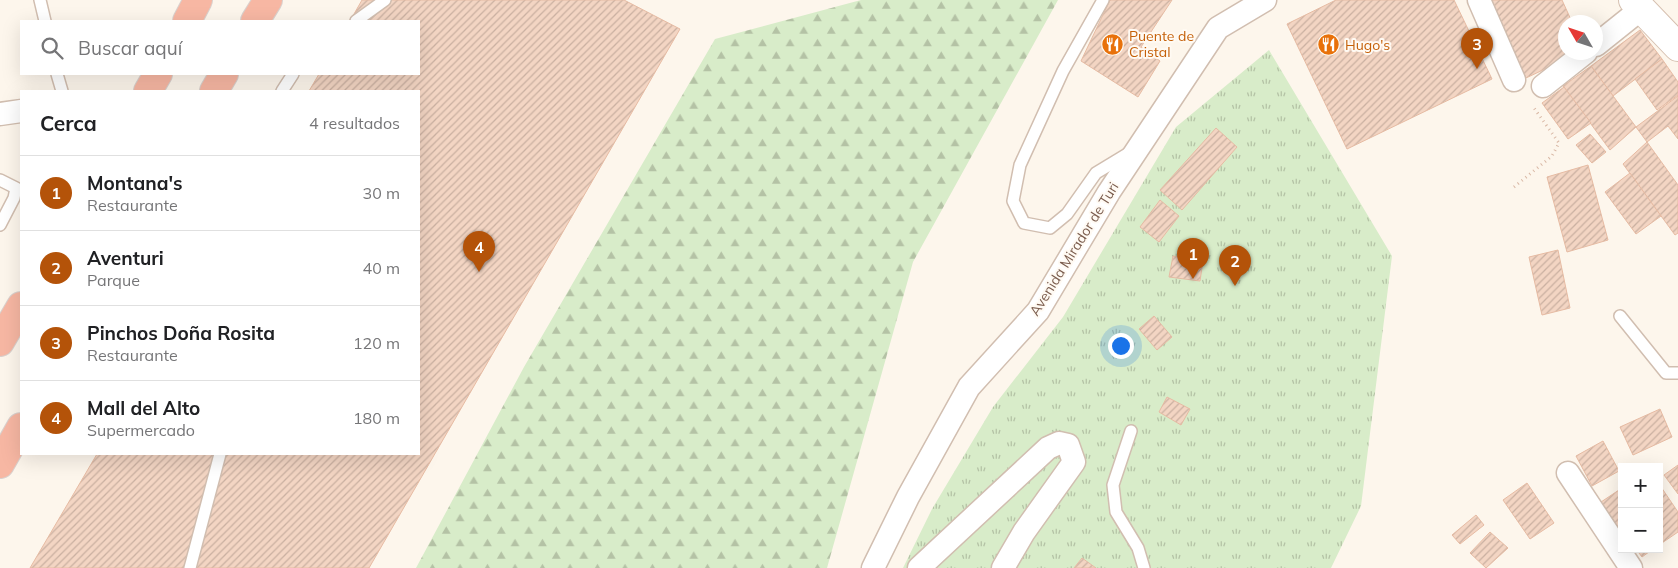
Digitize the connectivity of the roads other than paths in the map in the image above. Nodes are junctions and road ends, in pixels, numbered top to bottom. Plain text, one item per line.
1 (40, 0) edge
2 (198, 0) edge
3 (268, 0) edge
4 (385, 0) edge
5 (1103, 0) edge
6 (1266, 0) edge
7 (1479, 0) edge
8 (1637, 5) edge
9 (45, 20) edge
10 (188, 20) edge
11 (256, 20) edge
12 (357, 20) edge
13 (1603, 38) edge
14 (1678, 47) edge
15 (1576, 60) edge
16 (57, 75) edge
17 (223, 75) edge
18 (292, 75) edge
19 (1514, 80) road end
20 (1543, 86) dead end
21 (62, 90) edge
22 (215, 90) edge
23 (283, 90) edge
24 (20, 111) edge
25 (0, 114) edge
26 (1139, 147) junction
27 (0, 180) edge
28 (0, 225) edge
29 (20, 308) edge
30 (1620, 316) dead end
31 (0, 342) edge
32 (1678, 373) edge
33 (20, 429) edge
34 (1131, 431) dead end
35 (220, 455) edge
36 (0, 464) edge
37 (1568, 474) dead end
38 (190, 568) edge
39 (873, 568) edge
40 (918, 568) edge
41 (1003, 568) edge
42 (1144, 568) edge
43 (1632, 568) edge

1 - 9 lane
2 - 10 highway
3 - 11 highway
4 - 12 lane
5 - 26 lane
6 - 26 street, Avenida Mirador de Turi
7 - 19 street
8 - 13 street
8 - 14 main road
15 - 20 street
16 - 21 lane
17 - 22 highway
18 - 23 lane
24 - 25 street
26 - 39 street, Avenida Mirador de Turi
27 - 28 lane
29 - 31 highway
30 - 32 lane
33 - 36 highway
34 - 42 lane
35 - 38 lane
37 - 43 street
40 - 41 street

